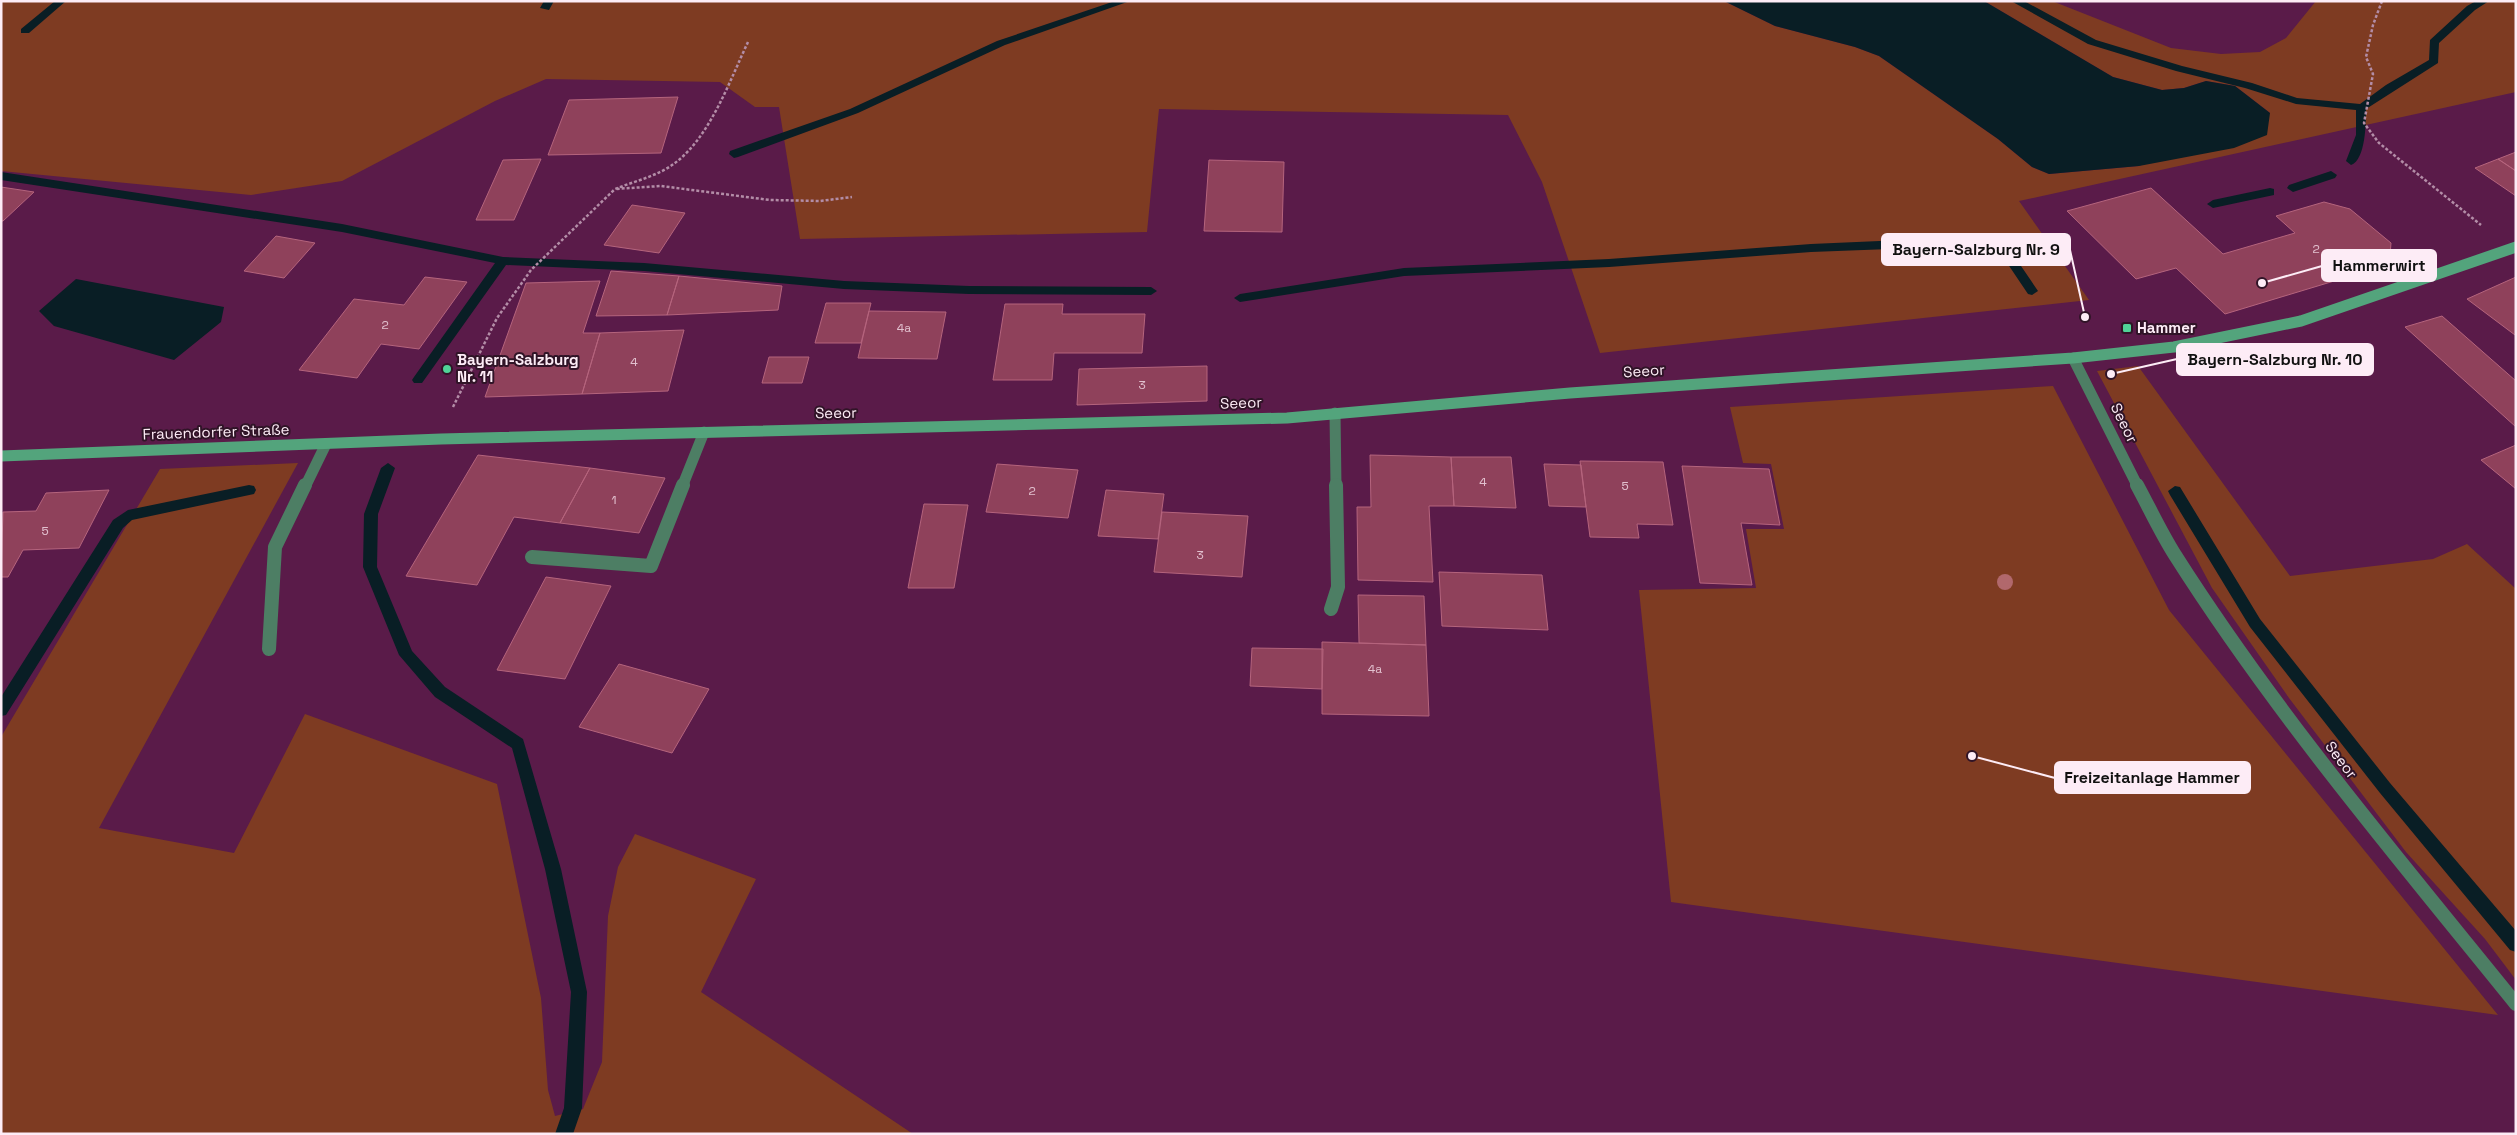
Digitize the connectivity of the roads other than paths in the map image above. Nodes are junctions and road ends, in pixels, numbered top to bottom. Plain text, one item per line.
1 (2513, 248) edge
2 (2073, 358) junction
3 (1335, 414) junction
4 (704, 432) junction
5 (436, 439) joint
6 (326, 444) junction
7 (1, 456) edge
8 (532, 557) dead end
9 (1331, 609) dead end
10 (270, 649) dead end
11 (2516, 1004) edge

1 - 2 main road
2 - 3 main road, Seeor
2 - 11 street, Seeor
3 - 4 main road, Seeor
3 - 9 street
4 - 5 main road, Seeor
4 - 8 street
5 - 6 main road, Frauendorfer Straße
6 - 7 main road, Frauendorfer Straße
6 - 10 street

